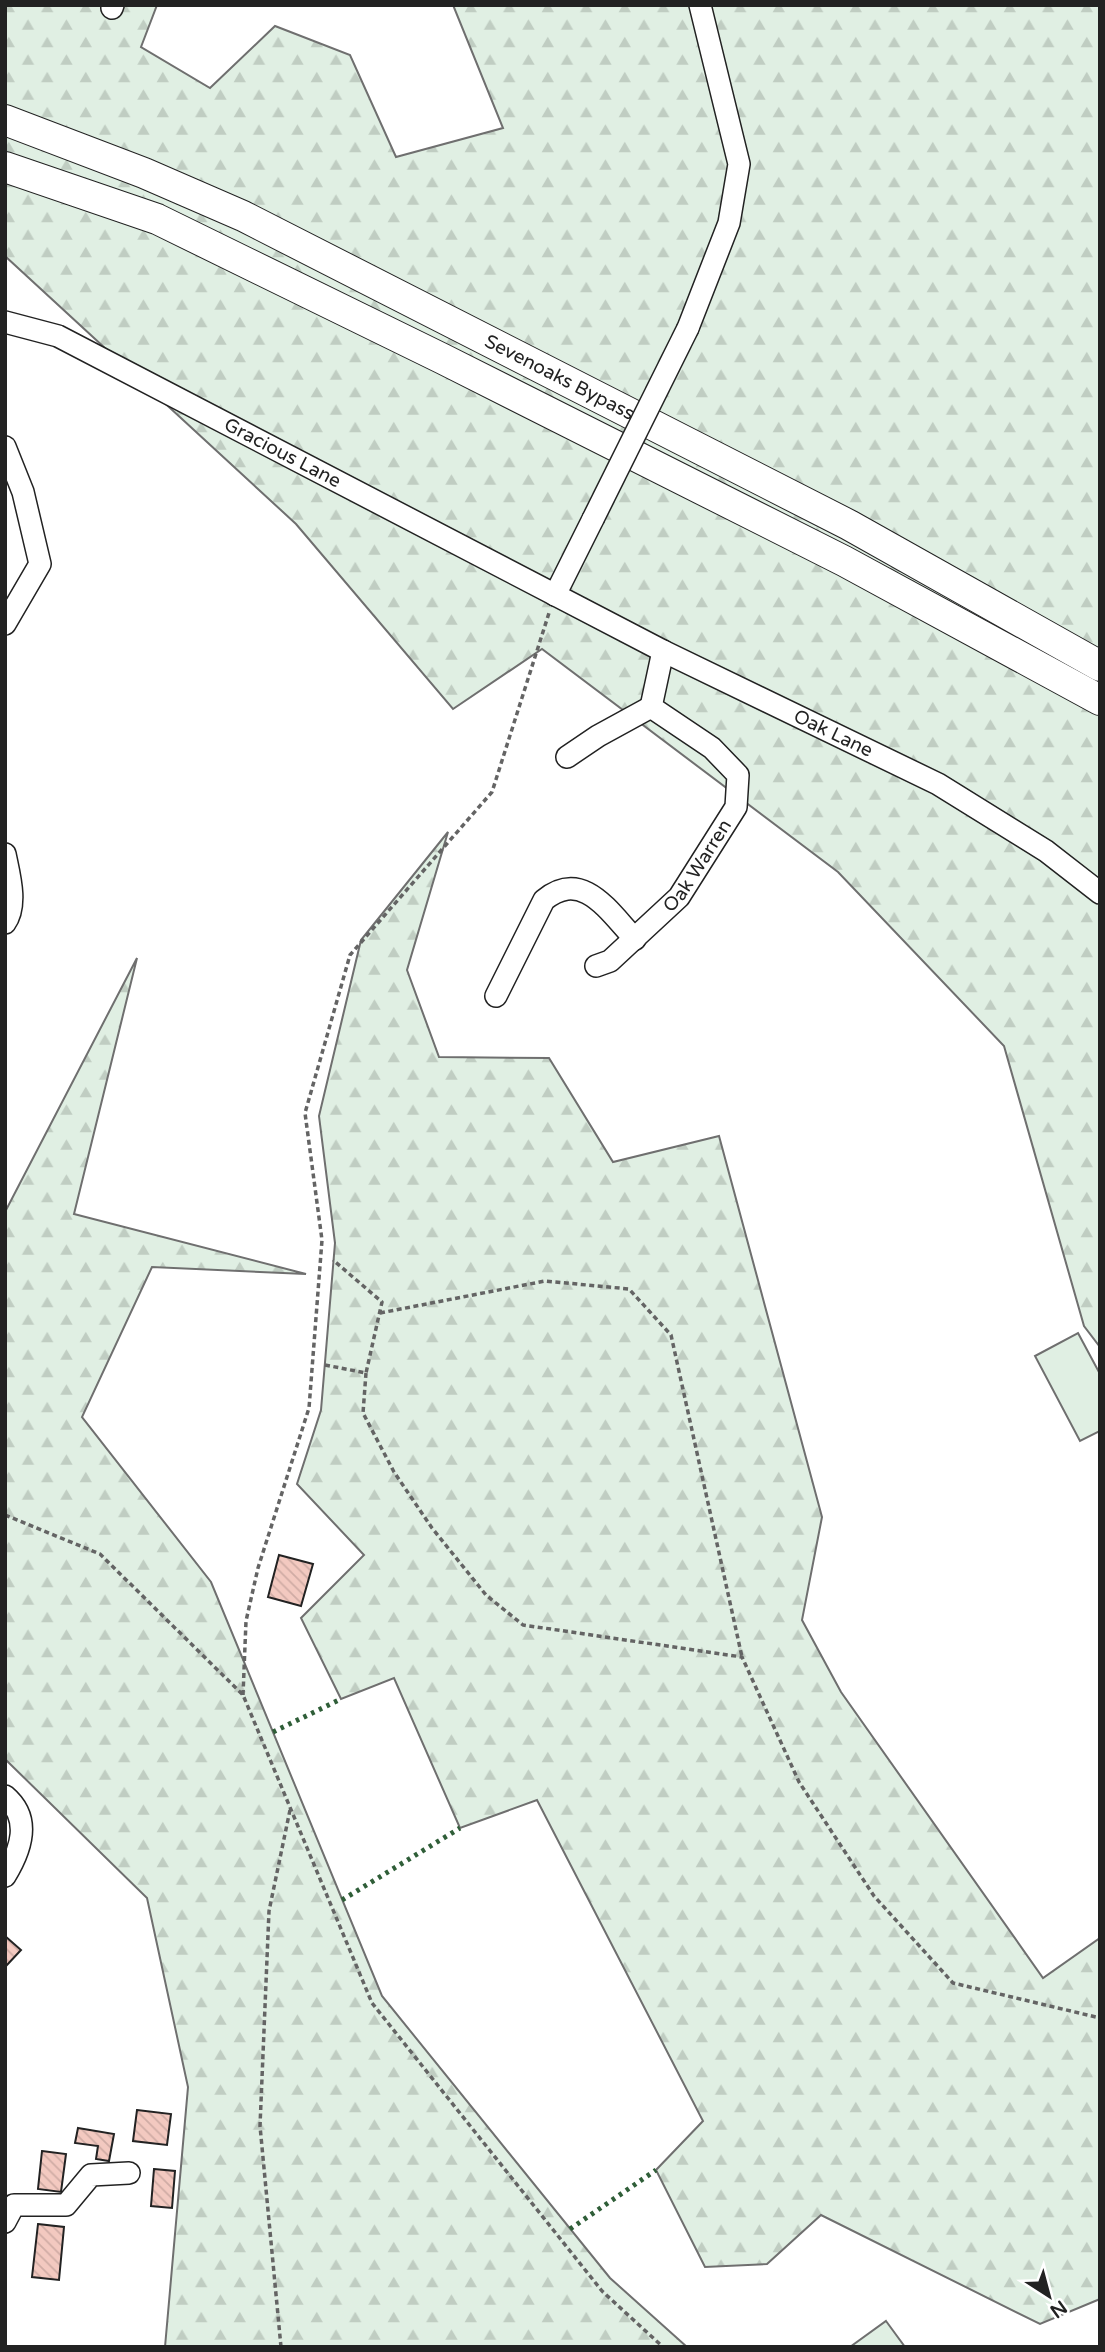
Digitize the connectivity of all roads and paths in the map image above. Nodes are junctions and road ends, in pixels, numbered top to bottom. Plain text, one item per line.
1 (700, 5) edge
2 (5, 120) edge
3 (5, 167) edge
4 (5, 322) edge
5 (5, 446) edge
6 (555, 595) junction
7 (5, 624) edge
8 (663, 651) junction
9 (1100, 666) edge
10 (1100, 700) edge
11 (651, 707) junction
12 (567, 757) dead end
13 (5, 854) edge
14 (1100, 893) edge
15 (5, 923) edge
16 (635, 939) junction
17 (596, 966) dead end
18 (496, 996) dead end
19 (333, 1261) dead end
20 (380, 1313) junction
21 (325, 1365) dead end
22 (366, 1373) junction
23 (5, 1515) edge
24 (742, 1657) junction
25 (243, 1695) junction
26 (5, 1796) edge
27 (290, 1808) junction
28 (5, 1876) edge
29 (1100, 2018) edge
30 (129, 2173) dead end
31 (5, 2222) edge
32 (281, 2347) edge
33 (663, 2347) edge

1 - 6 street, bridge
2 - 9 highway, Sevenoaks Bypass
3 - 10 highway, Sevenoaks Bypass
4 - 6 street, Gracious Lane
5 - 7 street
6 - 8 street, Oak Lane
6 - 25 path
8 - 11 street
8 - 14 street, Oak Lane
11 - 12 street
11 - 16 street, Oak Warren
13 - 15 street
16 - 17 street, Oak Warren
16 - 18 street
19 - 20 path
20 - 22 path
20 - 24 path
21 - 22 path
22 - 24 path
23 - 25 path
24 - 29 path
25 - 27 path
26 - 28 street
27 - 32 path
27 - 33 path
30 - 31 street

